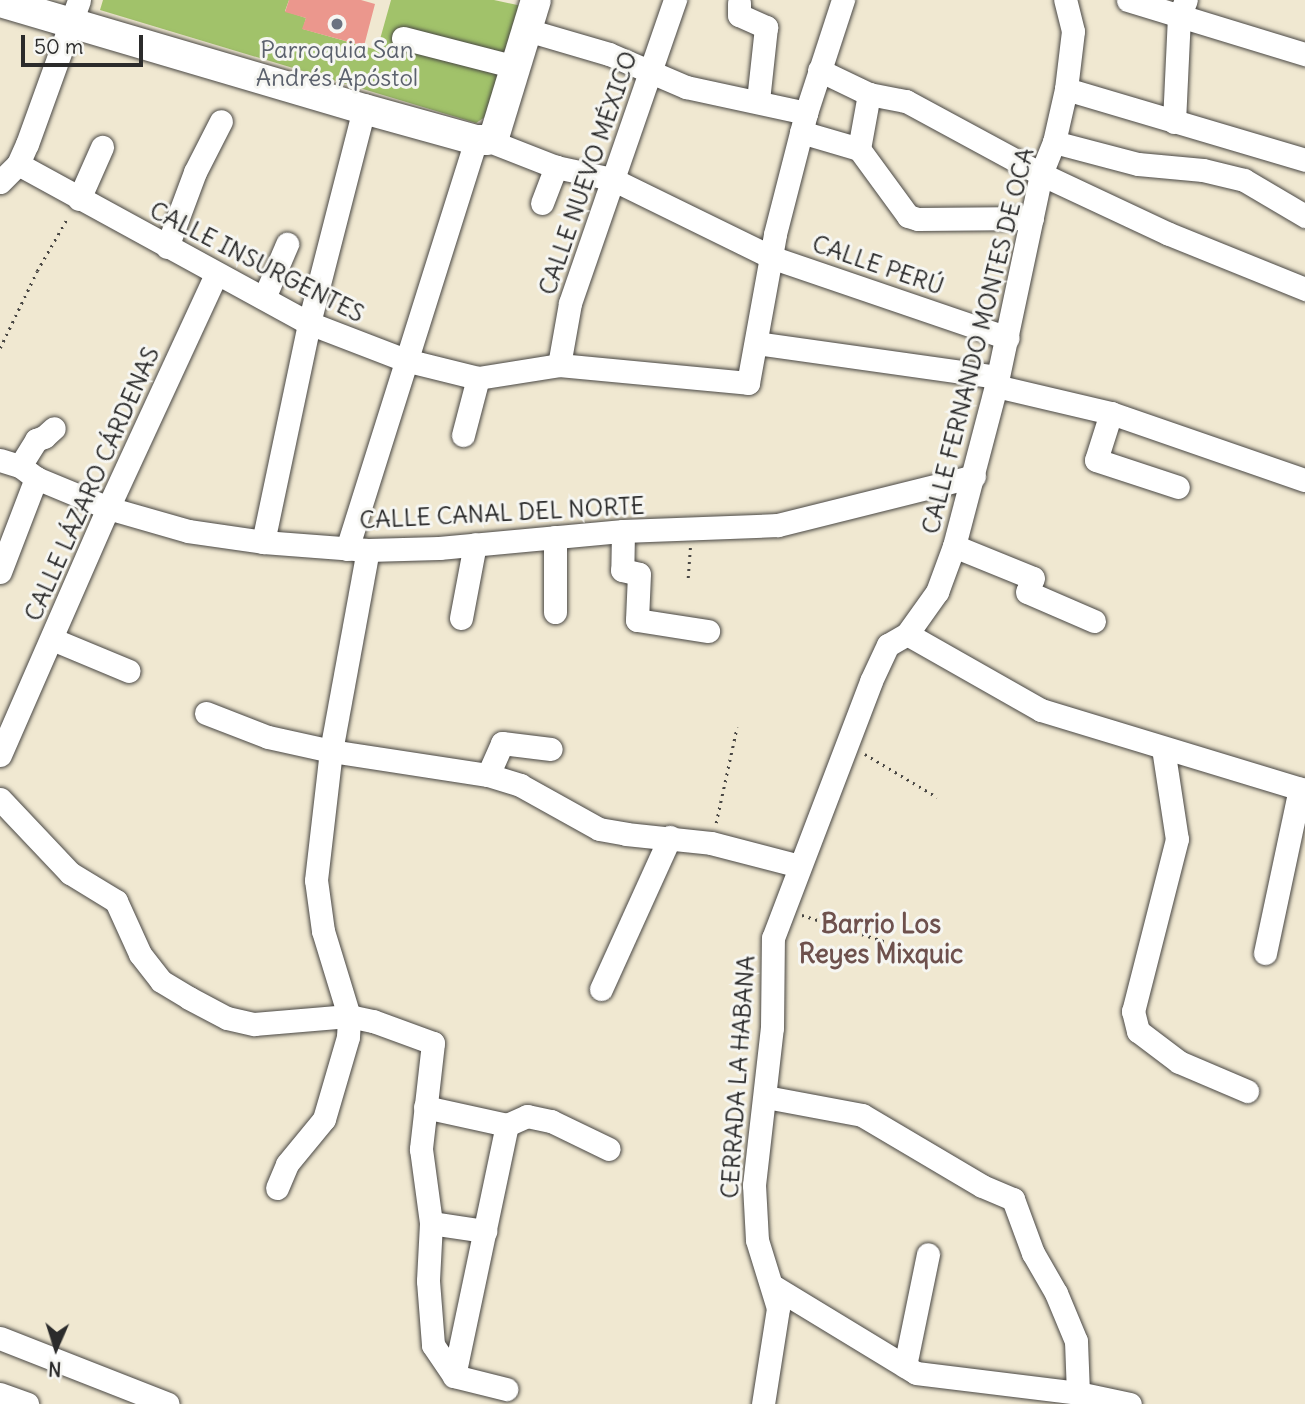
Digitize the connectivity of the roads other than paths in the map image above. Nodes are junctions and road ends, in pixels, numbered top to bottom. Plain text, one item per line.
1 (536, 0) edge
2 (675, 0) edge
3 (844, 0) edge
4 (1065, 0) edge
5 (1128, 0) edge
6 (0, 2) edge
7 (739, 3) dead end
8 (1183, 9) edge
9 (75, 11) edge
10 (527, 30) junction
11 (403, 38) dead end
12 (1305, 54) edge
13 (516, 67) junction
14 (819, 70) junction
15 (649, 73) junction
16 (1066, 89) junction
17 (869, 94) junction
18 (758, 101) junction
19 (364, 109) junction
20 (221, 121) dead end
21 (804, 122) junction
22 (1174, 122) junction
23 (481, 140) junction
24 (1054, 142) junction
25 (102, 146) dead end
26 (859, 149) junction
27 (1305, 160) edge
28 (18, 164) junction
29 (556, 167) junction
30 (1041, 174) junction
31 (612, 179) junction
32 (0, 182) edge
33 (79, 199) junction
34 (542, 203) dead end
35 (1305, 216) edge
36 (1032, 218) junction
37 (287, 244) dead end
38 (167, 247) junction
39 (771, 257) junction
40 (216, 274) junction
41 (1305, 289) edge
42 (264, 298) junction
43 (309, 323) junction
44 (1007, 338) junction
45 (756, 343) junction
46 (405, 360) junction
47 (559, 365) junction
48 (478, 378) junction
49 (998, 382) junction
50 (1111, 413) junction
51 (54, 428) dead end
52 (463, 435) dead end
53 (19, 468) edge
54 (974, 476) junction
55 (1305, 480) edge
56 (1178, 487) dead end
57 (108, 508) junction
58 (623, 531) junction
59 (555, 537) junction
60 (263, 542) junction
61 (475, 544) junction
62 (954, 546) junction
63 (357, 549) junction
64 (0, 572) edge
65 (555, 612) dead end
66 (461, 618) dead end
67 (1094, 621) dead end
68 (708, 631) dead end
69 (908, 634) junction
70 (52, 639) junction
71 (129, 671) dead end
72 (206, 713) dead end
73 (1163, 748) junction
74 (551, 750) dead end
75 (331, 751) junction
76 (0, 755) edge
77 (488, 775) junction
78 (1303, 789) edge
79 (0, 799) edge
80 (670, 837) junction
81 (799, 866) junction
82 (1265, 953) dead end
83 (601, 989) dead end
84 (349, 1016) junction
85 (1247, 1091) dead end
86 (766, 1097) junction
87 (425, 1107) junction
88 (508, 1125) junction
89 (609, 1149) dead end
90 (277, 1188) dead end
91 (431, 1223) junction
92 (485, 1231) junction
93 (928, 1254) dead end
94 (773, 1286) junction
95 (0, 1338) edge
96 (905, 1366) junction
97 (454, 1376) junction
98 (506, 1389) dead end
99 (1078, 1393) junction
100 (0, 1394) edge
101 (27, 1404) edge
102 (168, 1404) edge
103 (763, 1404) edge
104 (1130, 1404) edge

1 - 10 main road
2 - 15 street, CALLE NUEVO MÉXICO
3 - 14 street
4 - 16 street, CALLE FERNANDO MONTES DE OCA
5 - 8 street
6 - 9 main road
7 - 18 street
8 - 12 street
8 - 22 street
9 - 19 main road
9 - 28 street
10 - 13 main road
10 - 15 street
11 - 13 street
13 - 23 main road
14 - 17 street
14 - 21 street
15 - 18 street
15 - 31 street, CALLE NUEVO MÉXICO
16 - 22 street
16 - 24 street, CALLE FERNANDO MONTES DE OCA
17 - 26 street
17 - 30 street
18 - 21 street
19 - 23 main road
19 - 43 street
20 - 38 street
21 - 26 street
21 - 39 street
22 - 27 street
23 - 29 street, CALLE PERÚ
23 - 46 street
24 - 30 street, CALLE FERNANDO MONTES DE OCA
24 - 35 street
25 - 33 street
26 - 36 street
28 - 32 street
28 - 33 street, CALLE INSURGENTES
29 - 31 street, CALLE PERÚ
29 - 34 street
30 - 36 street, CALLE FERNANDO MONTES DE OCA
30 - 41 street
31 - 39 street, CALLE PERÚ
31 - 47 street, CALLE NUEVO MÉXICO
33 - 38 street, CALLE INSURGENTES
36 - 44 street, CALLE FERNANDO MONTES DE OCA
37 - 42 street
38 - 40 street, CALLE INSURGENTES
39 - 44 street, CALLE PERÚ
39 - 45 street
40 - 42 street, CALLE INSURGENTES
40 - 57 street, CALLE LÁZARO CÁRDENAS
42 - 43 street, CALLE INSURGENTES
43 - 46 street, CALLE INSURGENTES
43 - 60 street
44 - 49 street, CALLE FERNANDO MONTES DE OCA
45 - 47 street, CALLE INSURGENTES
45 - 49 street
46 - 48 street, CALLE INSURGENTES
46 - 63 street
47 - 48 street, CALLE INSURGENTES
48 - 52 street
49 - 50 street
49 - 54 street, CALLE FERNANDO MONTES DE OCA
50 - 55 street
50 - 56 street
51 - 53 street
53 - 57 street, CALLE CANAL DEL NORTE
53 - 64 street
54 - 58 street, CALLE CANAL DEL NORTE
54 - 62 street, CALLE FERNANDO MONTES DE OCA
57 - 60 street, CALLE CANAL DEL NORTE
57 - 70 street, CALLE LÁZARO CÁRDENAS
58 - 59 street, CALLE CANAL DEL NORTE
58 - 68 street
59 - 61 street, CALLE CANAL DEL NORTE
59 - 65 street
60 - 63 street, CALLE CANAL DEL NORTE
61 - 63 street, CALLE CANAL DEL NORTE
61 - 66 street
62 - 67 street
62 - 69 street, CALLE FERNANDO MONTES DE OCA
63 - 75 street
69 - 73 street
69 - 81 street, CALLE FERNANDO MONTES DE OCA
70 - 71 street
70 - 76 street, CALLE LÁZARO CÁRDENAS
72 - 75 street
73 - 78 street
73 - 85 street
74 - 77 street
75 - 77 street
75 - 84 street
77 - 80 street
78 - 82 street
79 - 84 street
80 - 81 street
80 - 83 street
81 - 86 street, CERRADA LA HABANA
84 - 87 street
84 - 90 street
86 - 94 street, CERRADA LA HABANA
86 - 99 street
87 - 88 street
87 - 91 street
88 - 89 street
88 - 92 street
91 - 92 street
91 - 97 street
92 - 97 street
93 - 96 street
94 - 96 street
94 - 103 street
95 - 102 street
96 - 99 street
97 - 98 street
99 - 104 street
100 - 101 street

